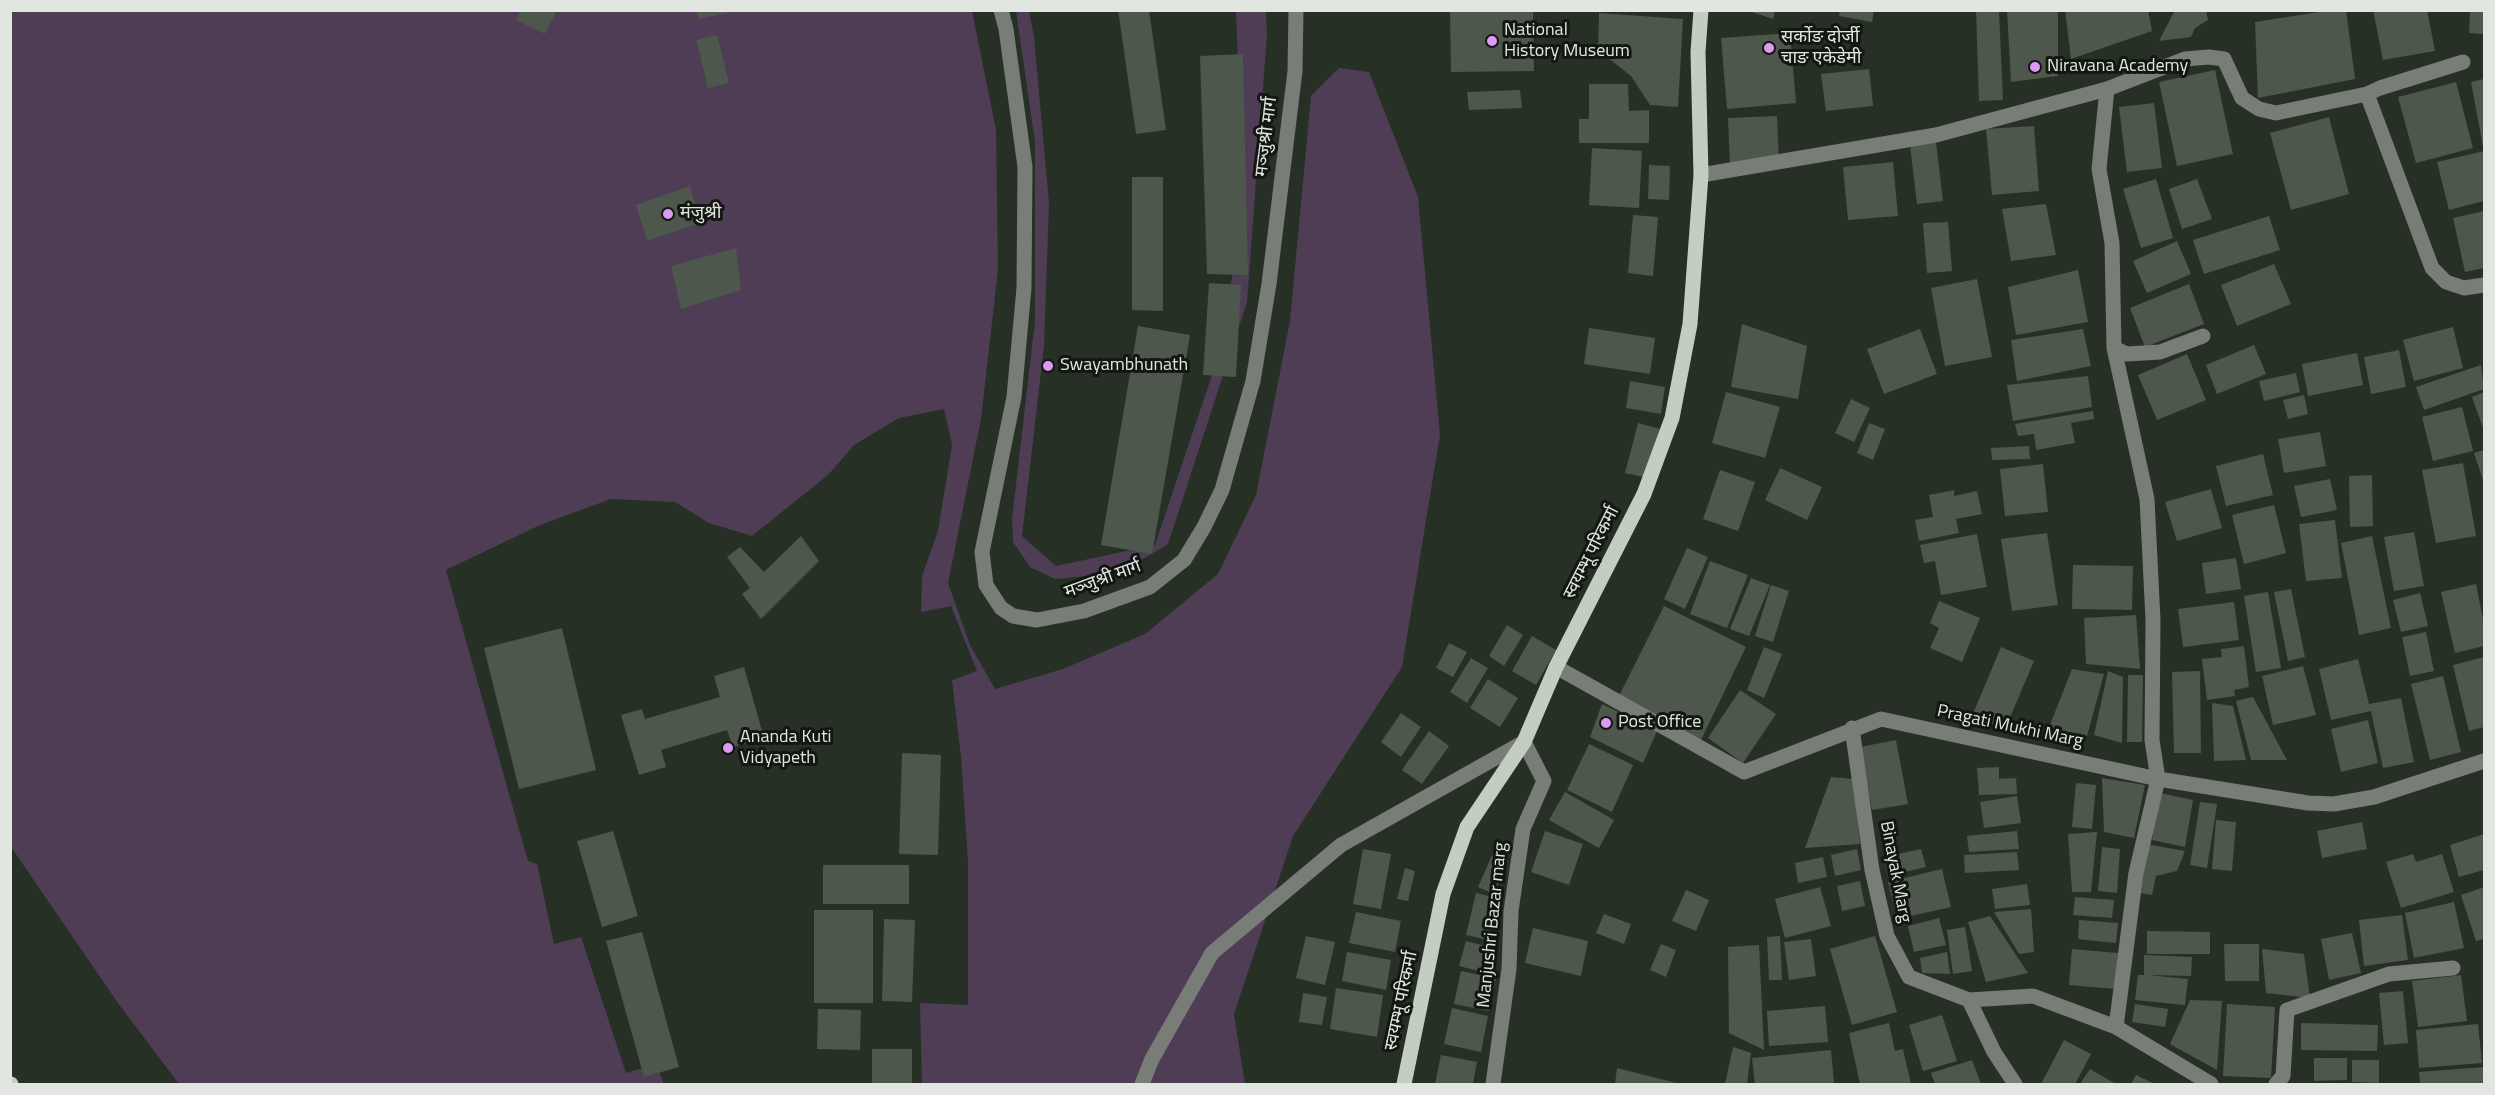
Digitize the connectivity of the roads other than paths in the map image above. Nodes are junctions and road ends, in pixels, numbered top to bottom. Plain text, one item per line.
1 (1001, 10) edge
2 (1296, 10) edge
3 (1701, 10) edge
4 (2463, 62) dead end
5 (2107, 88) junction
6 (2367, 94) junction
7 (1701, 175) junction
8 (2484, 285) edge
9 (2203, 336) dead end
10 (2114, 348) junction
11 (1557, 668) junction
12 (1852, 728) junction
13 (1524, 742) junction
14 (2484, 761) edge
15 (2158, 779) junction
16 (2453, 968) dead end
17 (1969, 1000) junction
18 (2116, 1027) junction
19 (1142, 1084) edge
20 (1404, 1084) edge
21 (1493, 1084) edge
22 (2015, 1084) edge
23 (2211, 1084) edge
24 (2276, 1084) edge

1 - 2 street, मञ्जुश्री मार्ग
3 - 7 main road, स्वयम्भू परिकर्मा
4 - 6 street
5 - 6 street
5 - 7 street
5 - 10 street
6 - 8 street
7 - 11 main road, स्वयम्भू परिकर्मा
9 - 10 street
10 - 15 street
11 - 12 street, Pragati Mukhi Marg
11 - 13 main road, स्वयम्भू परिकर्मा
12 - 15 street, Pragati Mukhi Marg
12 - 17 street, Binayak Marg
13 - 19 street
13 - 20 main road, स्वयम्भू परिकर्मा
13 - 21 street, Manjushri Bazar marg
14 - 15 street, Pragati Mukhi Marg
15 - 18 street
16 - 24 street
17 - 18 street, Binayak Marg
17 - 22 street
18 - 23 street, Binayak Marg

